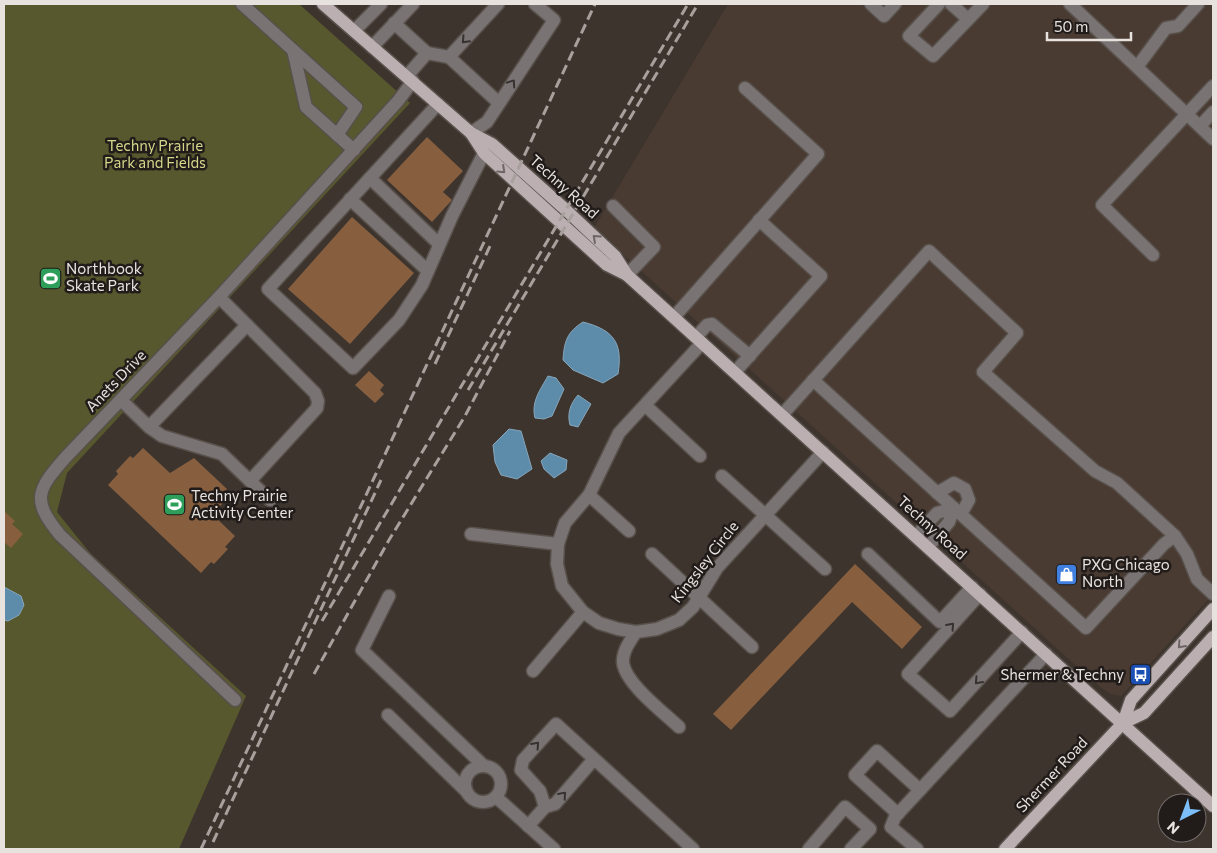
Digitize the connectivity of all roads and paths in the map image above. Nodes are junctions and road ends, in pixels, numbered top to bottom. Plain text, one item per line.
1 (242, 4) edge
2 (323, 4) edge
3 (381, 4) edge
4 (413, 4) edge
5 (498, 4) edge
6 (535, 4) edge
7 (871, 4) edge
8 (895, 4) edge
9 (939, 4) edge
10 (951, 4) edge
11 (983, 4) edge
12 (1070, 4) edge
13 (1198, 4) edge
14 (968, 19) junction
15 (394, 23) junction
16 (354, 31) junction
17 (372, 46) junction
18 (293, 50) junction
19 (427, 53) junction
20 (449, 57) junction
21 (1137, 67) junction
22 (410, 78) junction
23 (1213, 86) edge
24 (745, 88) dead end
25 (499, 103) junction
26 (438, 104) junction
27 (1213, 112) edge
28 (1188, 115) junction
29 (1200, 126) junction
30 (471, 133) junction
31 (337, 135) junction
32 (1213, 139) edge
33 (354, 150) junction
34 (484, 153) junction
35 (370, 178) junction
36 (350, 199) junction
37 (613, 206) dead end
38 (759, 220) junction
39 (440, 244) junction
40 (1153, 255) dead end
41 (428, 271) junction
42 (627, 275) junction
43 (220, 297) junction
44 (674, 317) junction
45 (247, 325) junction
46 (699, 340) junction
47 (750, 356) junction
48 (735, 372) junction
49 (813, 380) junction
50 (121, 400) junction
51 (646, 406) junction
52 (782, 415) junction
53 (150, 427) junction
54 (822, 452) junction
55 (700, 456) dead end
56 (722, 476) dead end
57 (250, 481) junction
58 (937, 493) junction
59 (589, 495) junction
60 (270, 500) dead end
61 (957, 511) junction
62 (765, 514) junction
63 (629, 531) dead end
64 (471, 534) dead end
65 (916, 536) junction
66 (1175, 536) junction
67 (558, 544) junction
68 (928, 547) junction
69 (652, 554) dead end
70 (868, 554) dead end
71 (824, 569) dead end
72 (976, 590) junction
73 (1213, 594) edge
74 (390, 596) dead end
75 (699, 598) junction
76 (1213, 609) edge
77 (582, 612) junction
78 (636, 632) junction
79 (1022, 632) junction
80 (1213, 637) edge
81 (752, 647) dead end
82 (1046, 654) junction
83 (533, 672) dead end
84 (235, 700) dead end
85 (388, 715) dead end
86 (1122, 723) junction
87 (679, 727) dead end
88 (594, 759) junction
89 (484, 766) junction
90 (920, 790) junction
91 (467, 792) junction
92 (496, 797) junction
93 (1213, 806) edge
94 (545, 807) junction
95 (898, 814) junction
96 (528, 826) junction
97 (554, 849) edge
98 (693, 849) edge
99 (809, 849) edge
100 (851, 849) edge
101 (917, 849) edge
102 (1005, 849) edge

1 - 18 street
2 - 16 main road, Techny Road
3 - 16 street
4 - 15 street
5 -> 20 street
25 -> 6 street
7 - 8 street
9 - 14 street
10 - 14 street
11 - 14 street
12 - 21 street
13 - 21 street
15 - 17 street
15 - 19 street
16 - 17 main road, Techny Road
17 - 22 main road, Techny Road
18 - 31 street
18 - 31 street
19 - 20 street
19 - 22 street, Anets Drive
20 - 25 street
21 - 28 street
22 - 26 main road, Techny Road
22 - 33 street, Anets Drive
23 - 28 street
24 - 38 street
25 - 30 street
26 - 30 main road, Techny Road
26 - 35 street
27 - 29 street
28 - 29 street
28 - 40 street
29 - 32 street
30 - 34 main road, Techny Road
42 -> 30 main road, Techny Road
31 - 33 street
33 - 43 street, Anets Drive
34 - 39 street
34 -> 42 main road, Techny Road
35 - 36 street
35 - 39 street
36 - 41 street
36 - 41 street
37 - 42 street
38 - 44 street
38 - 47 street
39 - 41 street
42 - 44 main road, Techny Road
43 - 45 street
43 - 50 street, Anets Drive
44 - 46 main road, Techny Road
45 - 53 street
45 - 57 street
46 - 47 street, Kingsley Circle
46 - 48 main road, Techny Road
46 - 51 street, Kingsley Circle
47 - 48 street
48 - 52 main road, Techny Road
49 - 52 street
49 - 58 street
49 - 66 street
50 - 53 street
50 - 84 street, Anets Drive
51 - 55 street
51 - 59 street, Kingsley Circle
52 - 54 main road, Techny Road
53 - 57 street
54 - 62 street, Kingsley Circle
54 - 65 main road, Techny Road
56 - 62 street
57 - 60 street
58 - 61 street
58 - 61 street
59 - 63 street
59 - 67 street, Kingsley Circle
61 - 65 street
61 - 66 street
61 - 68 street
62 - 71 street
62 - 75 street, Kingsley Circle
64 - 67 street
65 - 68 main road, Techny Road
66 - 73 street
67 - 77 street, Kingsley Circle
68 - 72 main road, Techny Road
69 - 75 street
70 - 72 street
72 - 79 main road, Techny Road
79 -> 72 street
74 - 89 street
75 - 78 street, Kingsley Circle
75 - 81 street
76 -> 86 main road, Shermer Road
77 - 78 street, Kingsley Circle
77 - 83 street
78 - 87 street
79 - 82 main road, Techny Road
80 - 86 main road, Shermer Road
82 - 86 main road, Techny Road
82 - 90 street
85 - 91 street
86 - 93 main road, Techny Road
86 - 102 main road, Shermer Road
94 -> 88 street
94 -> 88 street
88 - 98 street
89 - 91 street
89 - 92 street
90 - 95 street
90 - 95 street
91 - 92 street
92 - 96 street
94 - 96 street
95 - 101 street
96 - 97 street
99 - 100 street

